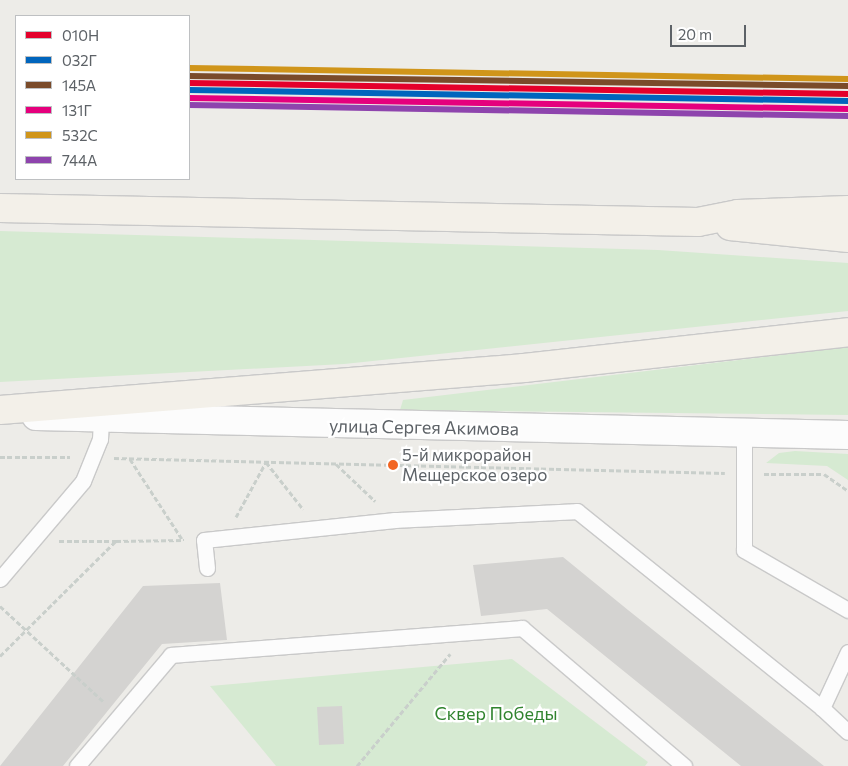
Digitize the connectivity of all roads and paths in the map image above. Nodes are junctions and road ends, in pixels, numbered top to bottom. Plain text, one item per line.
1 (0, 208) edge
2 (848, 210) edge
3 (698, 222) junction
4 (848, 238) edge
5 (848, 332) edge
6 (0, 410) edge
7 (0, 415) edge
8 (101, 419) junction
9 (744, 431) junction
10 (848, 435) edge
11 (93, 457) junction
12 (0, 458) edge
13 (130, 458) junction
14 (266, 462) junction
15 (336, 464) junction
16 (744, 473) junction
17 (848, 491) edge
18 (394, 520) junction
19 (317, 528) junction
20 (225, 538) junction
21 (182, 540) junction
22 (204, 540) junction
23 (29, 541) junction
24 (116, 541) junction
25 (207, 568) dead end
26 (0, 579) edge
27 (0, 606) edge
28 (848, 610) edge
29 (25, 632) junction
30 (468, 632) junction
31 (848, 652) edge
32 (0, 656) edge
33 (822, 708) junction
34 (120, 716) junction
35 (848, 732) edge
36 (686, 765) edge
37 (77, 766) edge
38 (357, 766) edge

1 - 3 main road
2 - 3 main road
3 - 4 main road
5 - 6 main road
7 - 8 street, улица Сергея Акимова
8 - 9 street, улица Сергея Акимова
8 - 11 lane
9 - 10 street, улица Сергея Акимова
9 - 16 lane
11 - 12 path
11 - 13 path
11 - 23 lane
13 - 14 path
13 - 21 path
14 - 15 path
14 - 19 path
14 - 20 path
15 - 16 path
15 - 18 path
16 - 17 path
16 - 28 lane
18 - 19 lane
18 - 33 lane
19 - 20 lane
20 - 22 lane
21 - 22 path
21 - 24 path
22 - 25 lane
23 - 24 path
23 - 26 lane
24 - 29 path
27 - 29 path
29 - 32 path
29 - 34 path
30 - 34 lane
30 - 36 lane
30 - 38 path
31 - 33 lane
33 - 35 lane
34 - 37 lane

